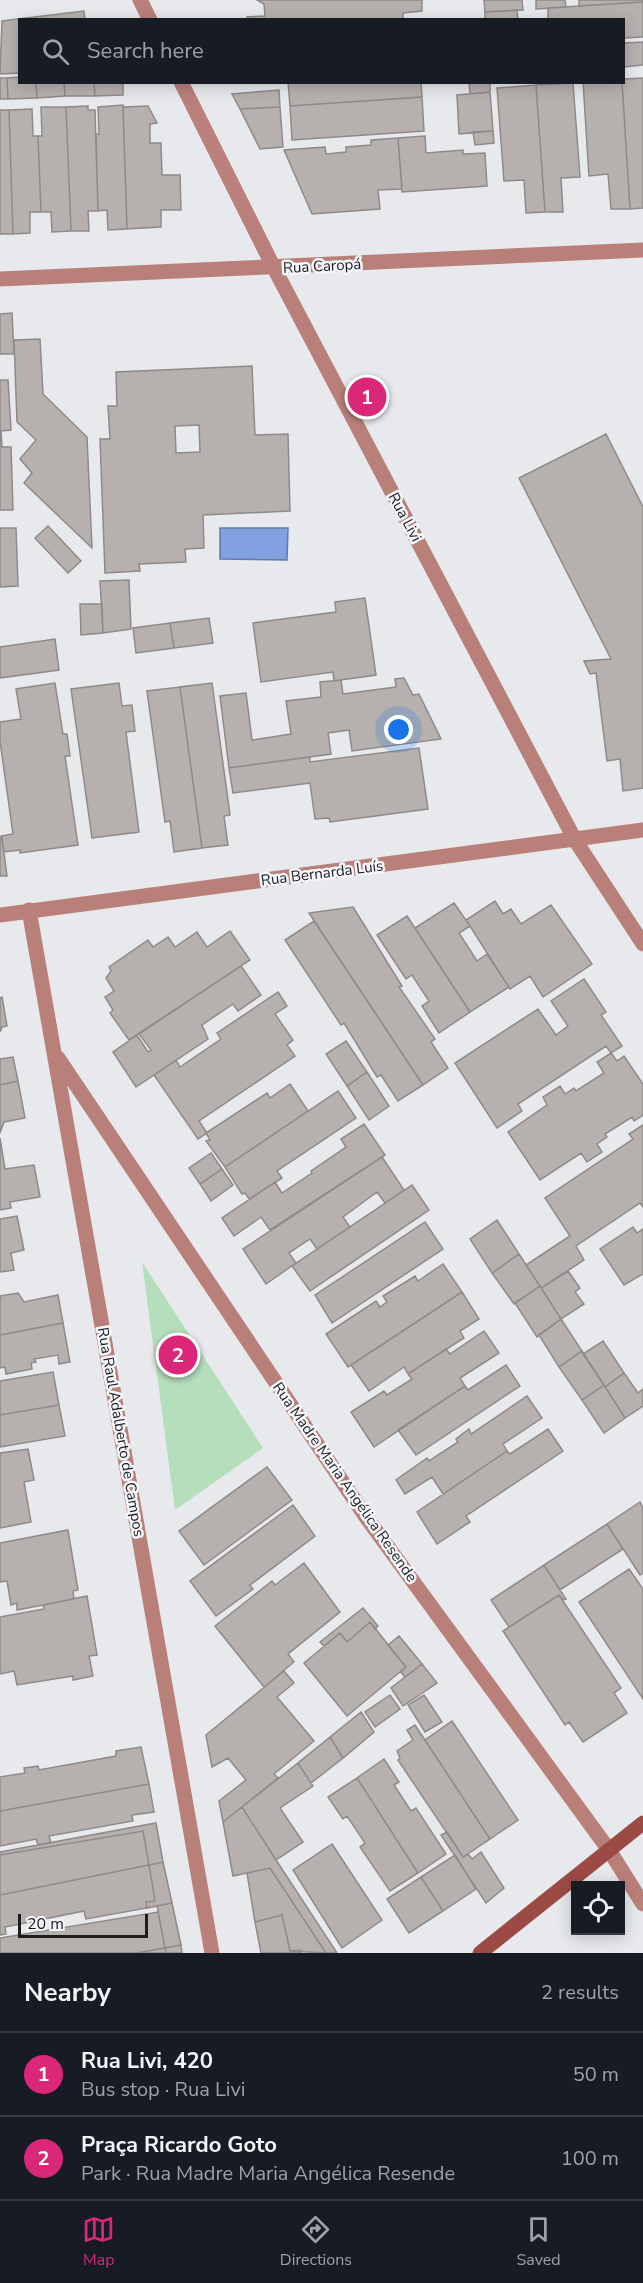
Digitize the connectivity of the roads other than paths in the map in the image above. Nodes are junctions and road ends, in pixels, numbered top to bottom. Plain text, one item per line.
1 (140, 0) edge
2 (149, 18) edge
3 (182, 84) edge
4 (643, 250) edge
5 (274, 268) junction
6 (0, 279) edge
7 (643, 830) edge
8 (575, 840) junction
9 (29, 910) junction
10 (0, 915) edge
11 (643, 944) edge
12 (54, 1053) junction
13 (643, 1823) edge
14 (609, 1850) junction
15 (643, 1904) edge
16 (212, 1953) edge
17 (480, 1953) edge

1 - 2 street
3 - 5 street, Rua Livi
4 - 5 street, Rua Caropá
5 - 6 street, Rua Caropá
5 - 8 street, Rua Livi
7 - 8 street, Rua Bernarda Luís
8 - 9 street, Rua Bernarda Luís
8 - 11 street, Rua Livi
9 - 10 street, Rua Bernarda Luís
9 - 12 street, Rua Raul Adalberto de Campos
12 - 14 street, Rua Madre Maria Angélica Resende
12 - 16 street, Rua Raul Adalberto de Campos
13 - 14 street
14 - 15 street, Rua Madre Maria Angélica Resende
14 - 17 street

